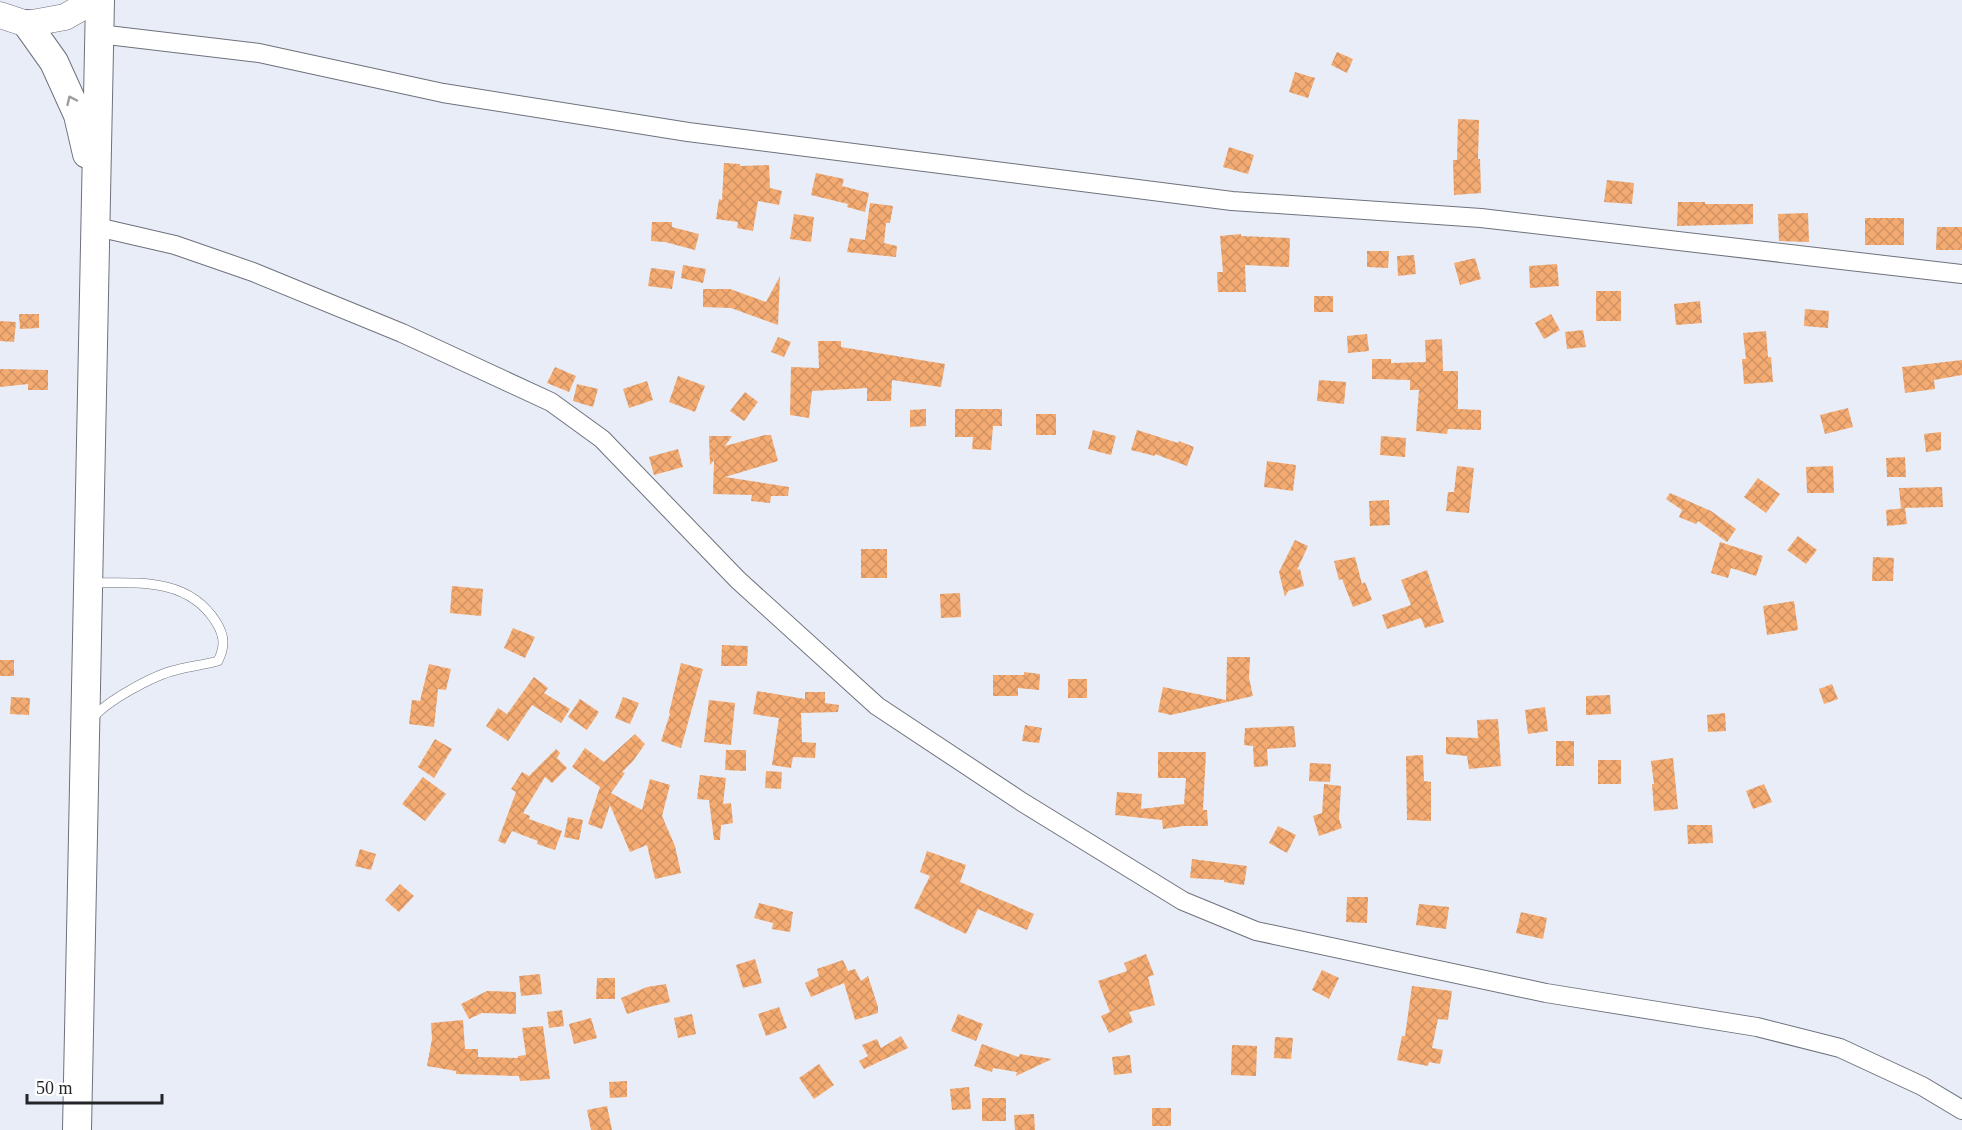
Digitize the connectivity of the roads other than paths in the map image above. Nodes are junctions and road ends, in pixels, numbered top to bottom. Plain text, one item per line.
1 (95, 0) edge
2 (100, 0) edge
3 (0, 15) edge
4 (27, 24) junction
5 (99, 34) junction
6 (97, 197) junction
7 (97, 227) junction
8 (1962, 274) edge
9 (88, 584) junction
10 (85, 729) junction
11 (1962, 1110) edge
12 (77, 1130) edge

1 - 4 main road
2 - 5 main road
3 - 4 main road
6 -> 4 main road
5 - 6 main road
5 - 8 street
6 - 7 main road
7 - 9 main road
7 - 11 street
9 - 10 main road
9 - 10 lane
10 - 12 main road

